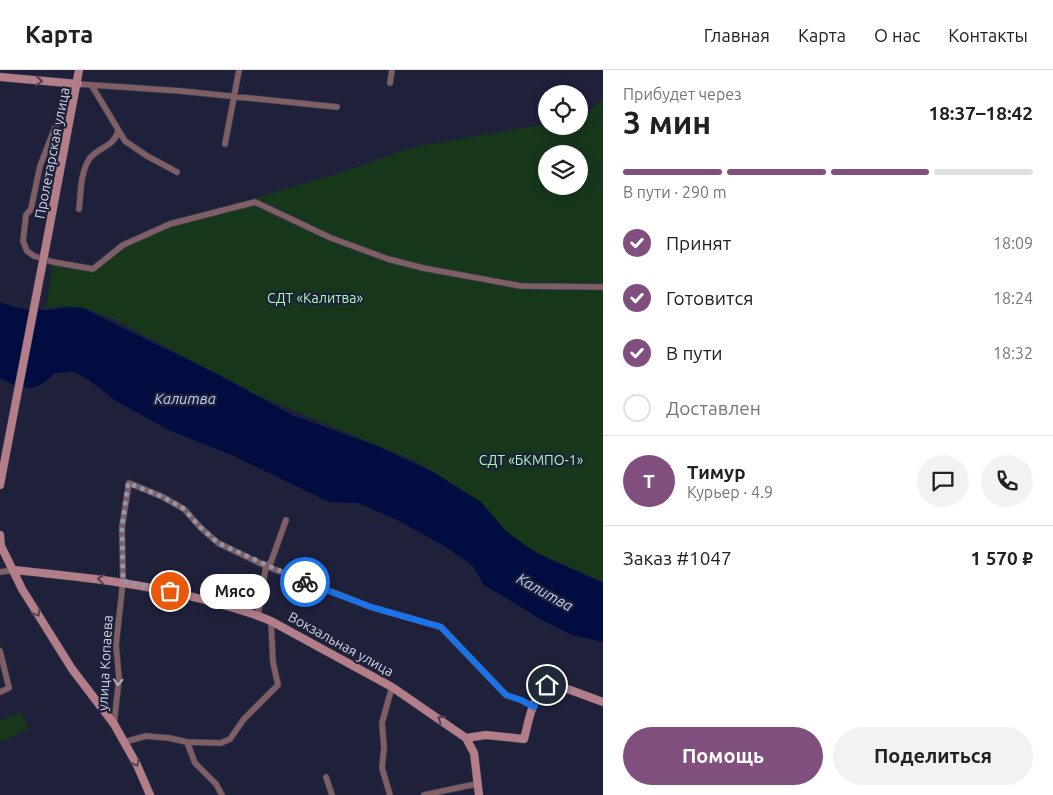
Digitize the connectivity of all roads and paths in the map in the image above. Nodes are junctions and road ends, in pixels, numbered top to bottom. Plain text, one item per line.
1 (80, 70) edge
2 (239, 70) edge
3 (392, 70) edge
4 (0, 77) edge
5 (390, 83) dead end
6 (78, 84) junction
7 (92, 86) junction
8 (234, 96) junction
9 (337, 107) dead end
10 (70, 121) junction
11 (118, 132) junction
12 (225, 144) dead end
13 (177, 172) dead end
14 (79, 209) dead end
15 (603, 287) edge
16 (0, 485) edge
17 (286, 520) dead end
18 (0, 535) edge
19 (1, 547) edge
20 (266, 566) junction
21 (14, 570) junction
22 (0, 572) edge
23 (123, 581) junction
24 (258, 615) junction
25 (271, 621) junction
26 (0, 651) edge
27 (392, 687) junction
28 (0, 692) edge
29 (603, 702) edge
30 (534, 707) junction
31 (114, 724) junction
32 (466, 738) junction
33 (124, 742) junction
34 (186, 742) junction
35 (326, 777) dead end
36 (476, 784) junction
37 (150, 795) edge
38 (222, 795) edge
39 (332, 795) edge
40 (390, 795) edge
41 (424, 795) edge
42 (479, 795) edge

1 - 6 main road, Пролетарская улица
2 - 8 street
3 - 5 street
4 -> 6 main road
6 - 7 street
6 - 10 main road, Пролетарская улица
7 - 8 street
7 - 11 street
8 - 9 street
8 - 12 street
10 - 15 street
10 - 16 main road, Пролетарская улица, bridge
11 - 13 street
11 - 14 street
17 - 20 street
18 - 19 main road
19 - 21 main road, улица Копаева
20 - 23 street, улица Копаева
20 - 24 street
20 - 30 street
21 - 22 street
23 -> 21 main road, Вокзальная улица
21 -> 31 main road, улица Копаева
23 - 24 main road, Вокзальная улица
23 -> 31 street, улица Копаева
24 - 25 main road, Вокзальная улица
25 - 27 main road, Вокзальная улица
25 - 34 street
26 - 28 street
32 -> 27 main road, Вокзальная улица
27 - 40 street
29 - 30 main road
30 - 32 main road
31 - 33 main road, улица Копаева
32 - 36 main road, Вокзальная улица
33 - 34 street
33 -> 37 main road, улица Копаева
34 - 38 street
35 - 39 street
36 - 41 street
36 - 42 main road

